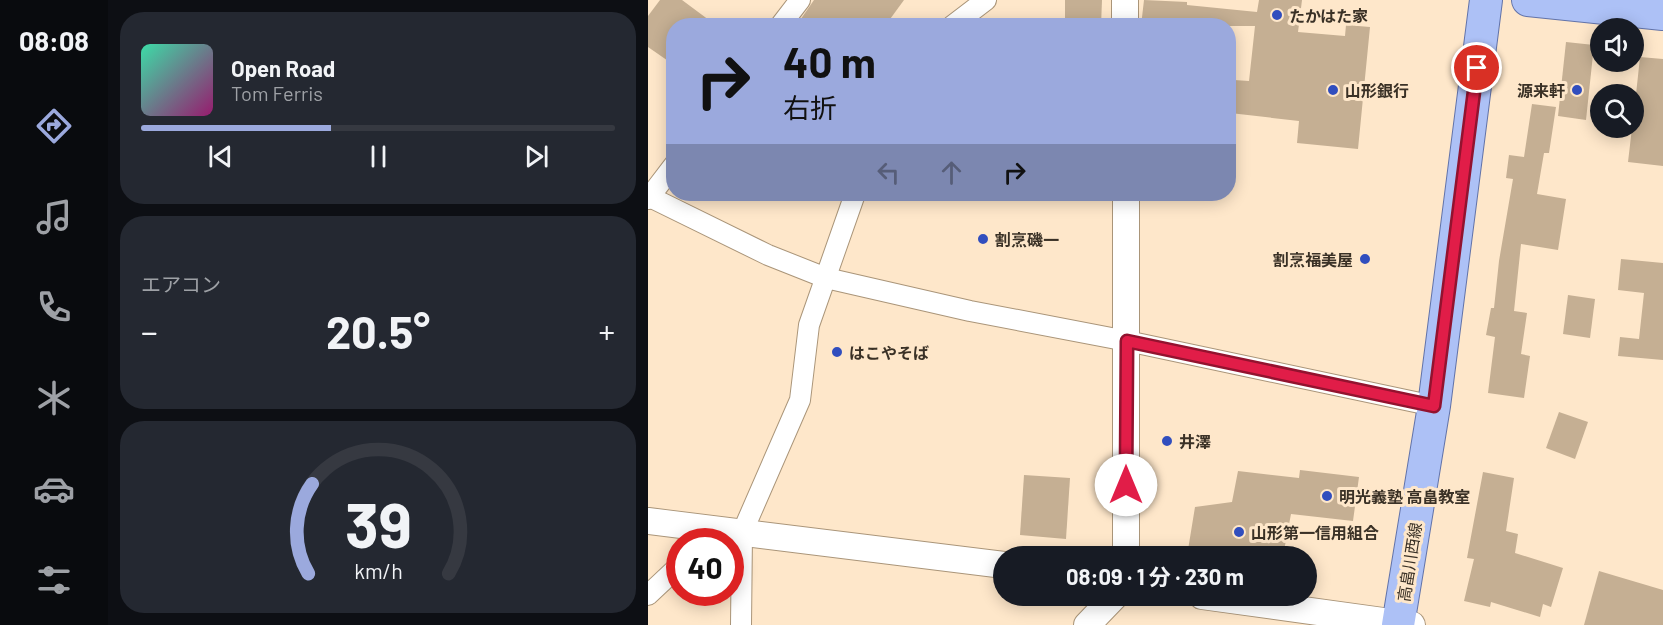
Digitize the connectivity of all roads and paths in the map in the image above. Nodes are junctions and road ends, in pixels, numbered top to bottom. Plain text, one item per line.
1 (800, 0) edge
2 (986, 0) edge
3 (1125, 0) edge
4 (1486, 0) edge
5 (1528, 0) edge
6 (1663, 14) edge
7 (786, 18) edge
8 (962, 18) edge
9 (1125, 18) edge
10 (666, 176) edge
11 (649, 198) edge
12 (853, 201) edge
13 (1126, 201) edge
14 (826, 278) junction
15 (1127, 341) junction
16 (1434, 406) junction
17 (648, 521) edge
18 (703, 528) edge
19 (744, 528) edge
20 (744, 533) edge
21 (1126, 546) edge
22 (993, 564) edge
23 (666, 578) edge
24 (648, 595) edge
25 (741, 606) edge
26 (1105, 606) edge
27 (1274, 606) edge
28 (1403, 624) edge
29 (741, 625) edge
30 (1087, 625) edge

1 - 7 street
2 - 8 street
3 - 9 street
4 - 16 main road, 高畠川西線
5 - 6 main road
10 - 11 street
11 - 14 street
12 - 14 street
13 - 15 street
14 - 15 street
14 - 19 street
15 - 16 street
15 - 21 street
16 - 28 main road, 高畠川西線
17 - 18 street
20 - 22 street
23 - 24 street
25 - 29 street
26 - 30 street
27 - 28 street

